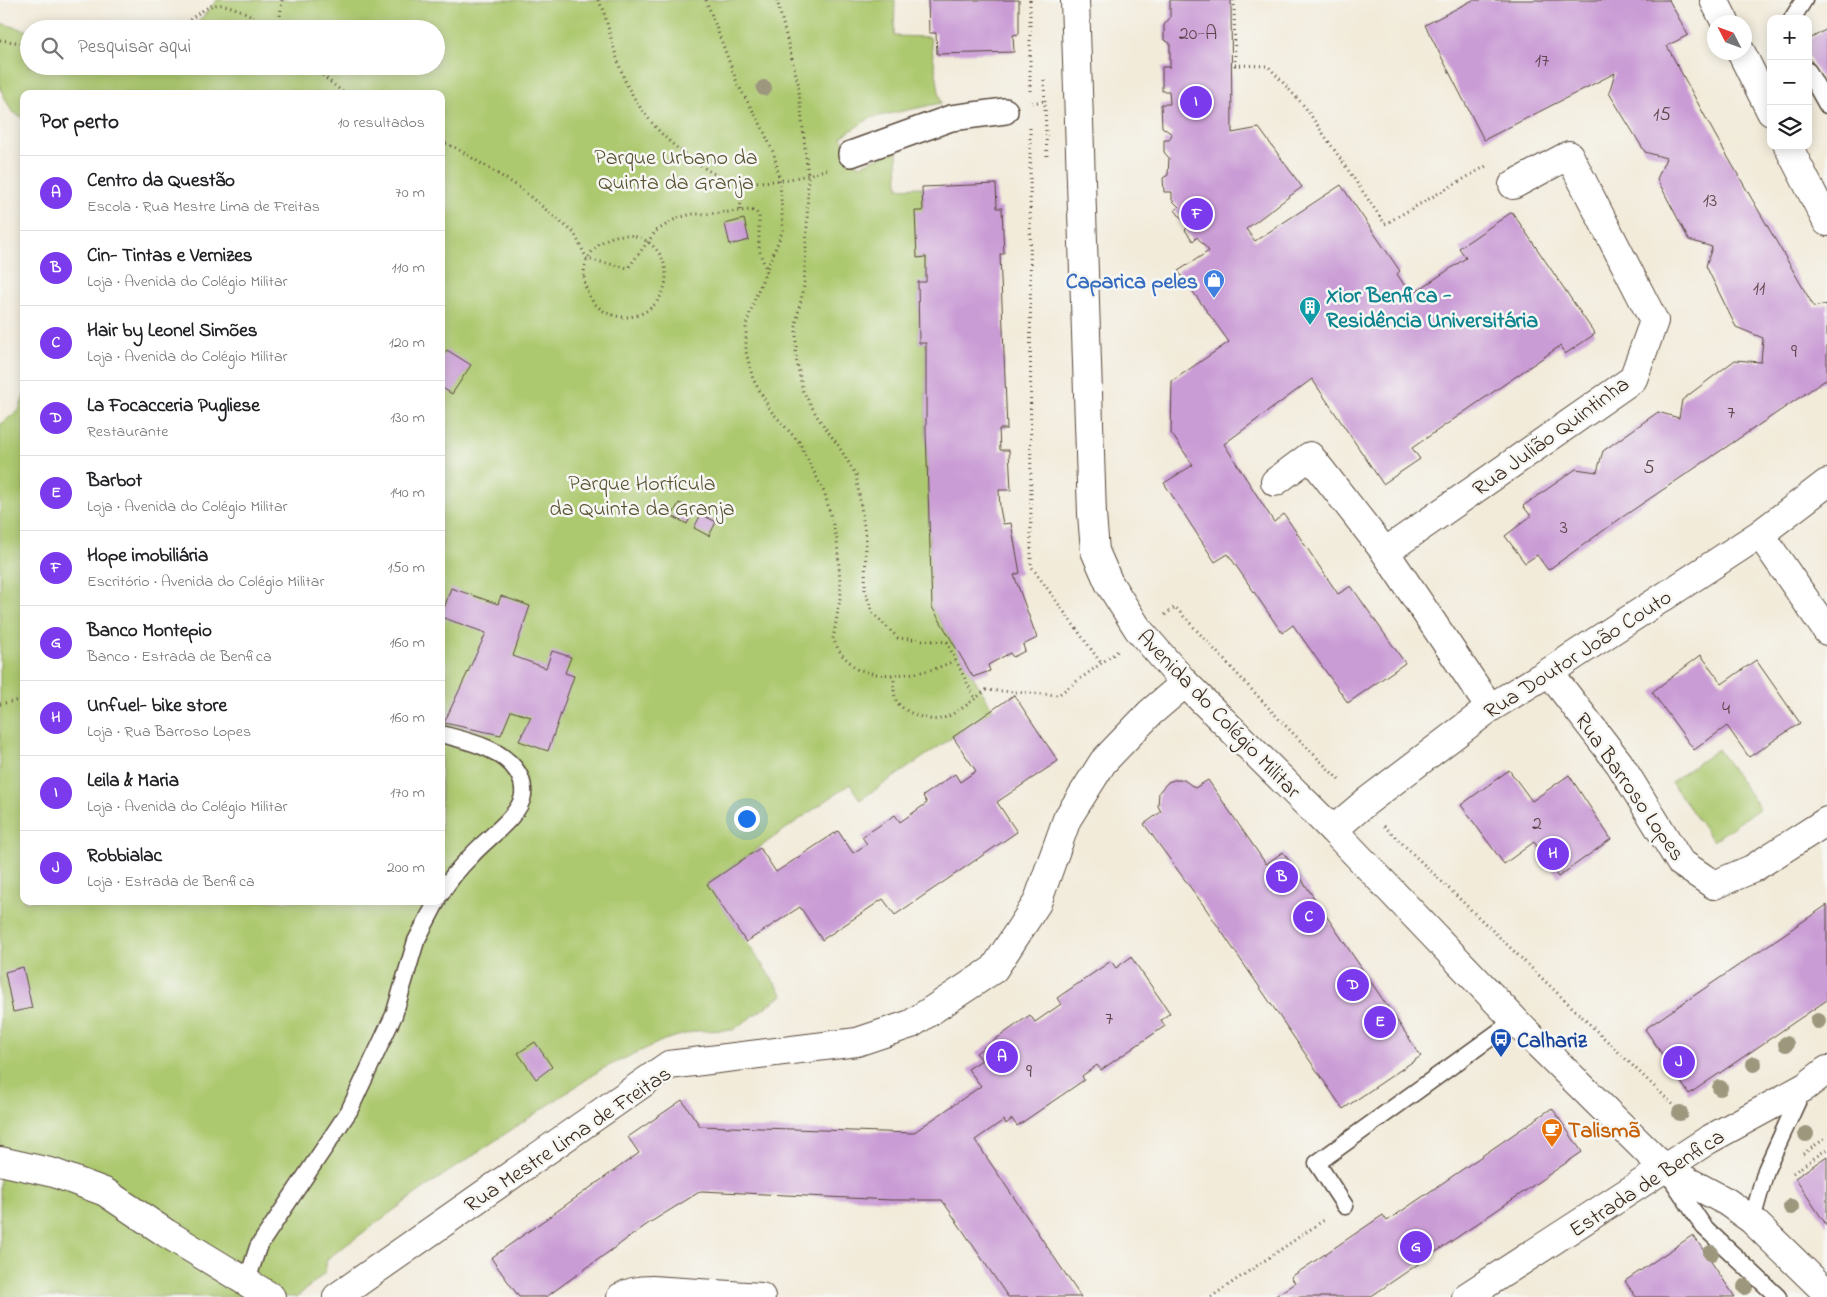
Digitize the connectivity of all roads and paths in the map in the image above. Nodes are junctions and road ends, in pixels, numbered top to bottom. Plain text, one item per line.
1 (282, 0) edge
2 (598, 0) edge
3 (706, 0) edge
4 (777, 0) edge
5 (1030, 0) edge
6 (1075, 0) edge
7 (1234, 0) edge
8 (1714, 0) edge
9 (1804, 0) edge
10 (1722, 15) edge
11 (1795, 15) edge
12 (191, 20) edge
13 (260, 20) edge
14 (281, 20) edge
15 (0, 40) edge
16 (20, 43) edge
17 (1744, 60) edge
18 (322, 75) edge
19 (1812, 78) edge
20 (340, 90) edge
21 (1030, 103) dead end
22 (1767, 105) edge
23 (1827, 105) edge
24 (1005, 112) dead end
25 (1030, 122) dead end
26 (445, 144) edge
27 (1790, 150) edge
28 (851, 154) joint
29 (808, 176) junction
30 (744, 180) junction
31 (780, 181) junction
32 (1513, 185) joint
33 (740, 210) junction
34 (1827, 222) edge
35 (648, 241) junction
36 (587, 259) junction
37 (767, 272) junction
38 (1275, 482) dead end
39 (1827, 483) edge
40 (1760, 534) junction
41 (1385, 552) junction
42 (1827, 632) edge
43 (1142, 633) junction
44 (956, 660) junction
45 (1101, 663) junction
46 (1550, 672) junction
47 (894, 675) junction
48 (1185, 683) junction
49 (975, 699) junction
50 (20, 700) edge
51 (0, 704) edge
52 (1490, 708) junction
53 (445, 735) edge
54 (1363, 804) junction
55 (1827, 821) edge
56 (1334, 830) junction
57 (445, 887) edge
58 (435, 905) edge
59 (1515, 1020) junction
60 (1827, 1070) edge
61 (1656, 1087) dead end
62 (1805, 1087) junction
63 (0, 1161) edge
64 (1665, 1169) junction
65 (1345, 1206) joint
66 (1752, 1220) junction
67 (247, 1281) junction
68 (1827, 1293) edge
69 (271, 1297) edge
70 (337, 1297) edge
71 (621, 1297) edge
72 (762, 1297) edge
73 (1211, 1297) edge
74 (1466, 1297) edge
75 (1778, 1297) edge

1 - 14 path
2 - 30 path
3 - 31 path
4 - 29 path
5 - 21 path
6 - 43 street, Avenida do Colégio Militar
7 - 32 path
8 - 10 street
9 - 11 lane
12 - 13 path
15 - 16 path
17 - 22 street
18 - 20 path
19 - 23 lane
24 - 28 street
25 - 45 path
26 - 36 path
27 - 34 street
28 - 29 path
29 - 31 path
29 - 44 path
30 - 31 path
30 - 33 path
31 - 37 path
32 - 41 street, Rua Julião Quintinha
33 - 35 path
33 - 37 path
35 - 36 path
35 - 36 path
35 - 36 path
37 - 47 path
38 - 41 street
39 - 40 street, Rua Doutor João Couto
40 - 42 street
40 - 46 street, Rua Doutor João Couto
41 - 52 street
43 - 45 path
43 - 48 street, Avenida do Colégio Militar
43 - 54 path
44 - 47 path
44 - 49 path
45 - 49 path
46 - 52 street, Rua Doutor João Couto
46 - 55 street, Rua Barroso Lopes
47 - 49 path
48 - 56 street, Avenida do Colégio Militar
48 - 70 street, Rua Mestre Lima de Freitas
50 - 51 path
52 - 54 street, Rua Doutor João Couto
53 - 57 lane
54 - 56 street, Rua Doutor João Couto
54 - 61 path
56 - 59 street, Avenida do Colégio Militar
58 - 67 lane
59 - 64 street, Avenida do Colégio Militar
59 - 65 lane
60 - 62 street, Estrada de Benfica
62 - 64 street, Estrada de Benfica
62 - 66 lane
63 - 67 street
64 - 66 street, Avenida do Colégio Militar
64 - 74 street, Estrada de Benfica
64 - 75 lane
65 - 73 path
66 - 68 street, Avenida do Colégio Militar
67 - 69 street
71 - 72 street

